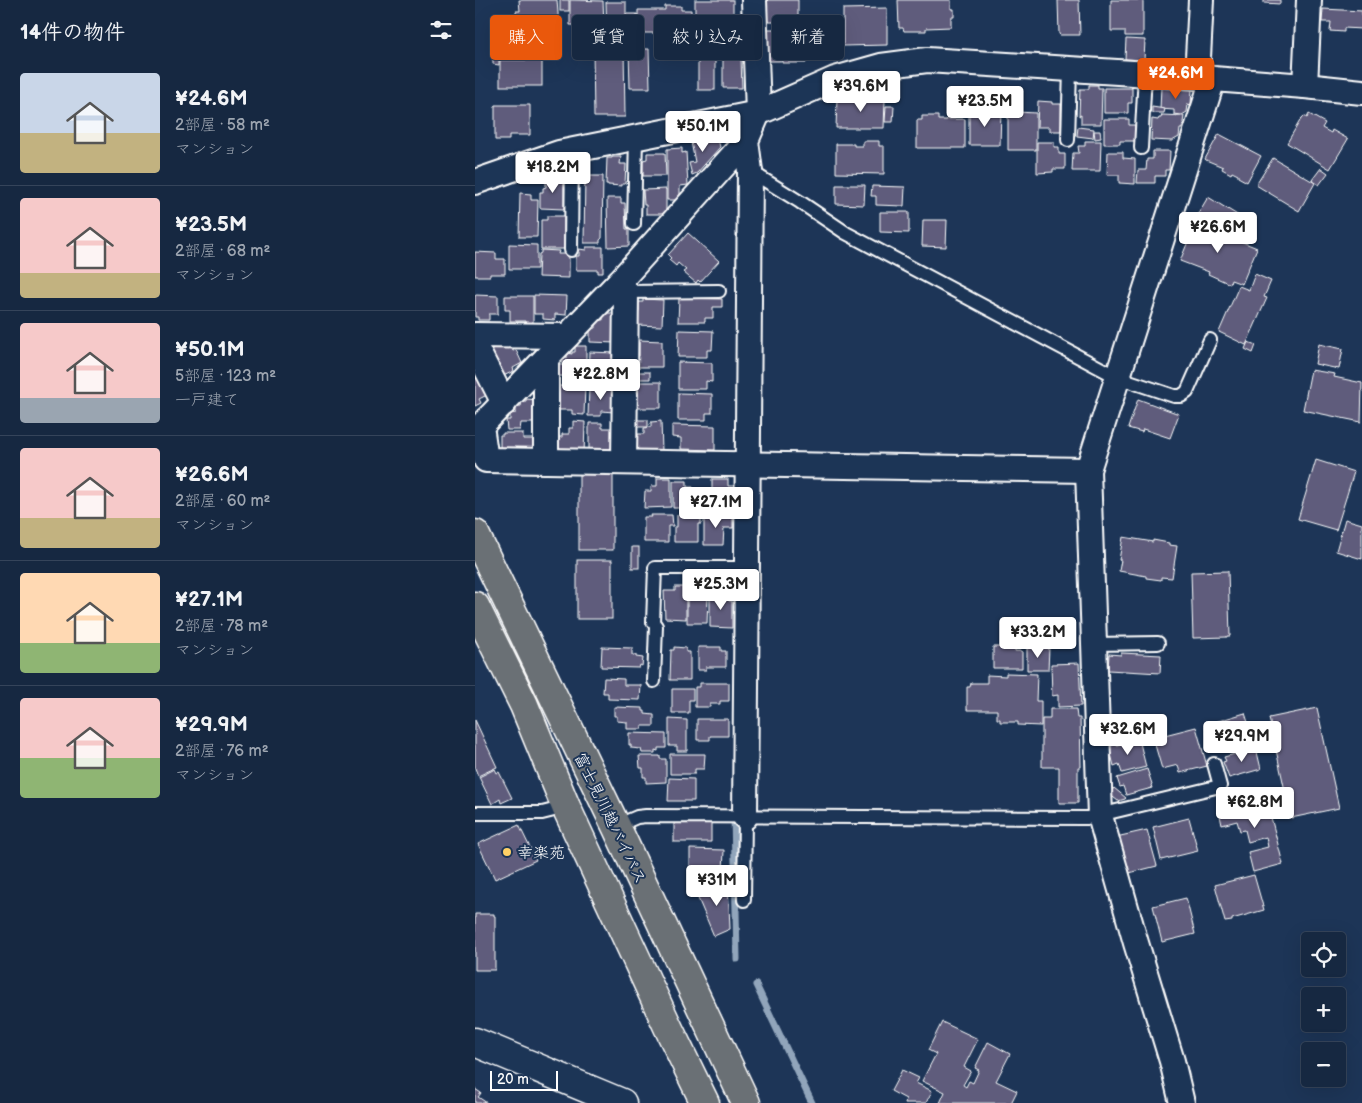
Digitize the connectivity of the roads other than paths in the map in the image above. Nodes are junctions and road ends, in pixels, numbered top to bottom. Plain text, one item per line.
1 (754, 0) edge
2 (1201, 0) edge
3 (1309, 0) edge
4 (1070, 69) junction
5 (1145, 74) junction
6 (1205, 78) junction
7 (1305, 86) junction
8 (1362, 92) edge
9 (758, 113) junction
10 (637, 137) junction
11 (746, 140) junction
12 (1068, 140) dead end
13 (1141, 148) dead end
14 (572, 150) junction
15 (749, 171) junction
16 (475, 182) edge
17 (634, 224) dead end
18 (571, 250) dead end
19 (623, 286) junction
20 (719, 291) dead end
21 (475, 335) edge
22 (567, 336) junction
23 (1210, 340) dead end
24 (475, 346) edge
25 (546, 359) junction
26 (1117, 377) junction
27 (504, 403) junction
28 (546, 460) junction
29 (624, 462) junction
30 (748, 465) junction
31 (1088, 470) junction
32 (475, 534) edge
33 (747, 568) junction
34 (475, 606) edge
35 (1159, 643) dead end
36 (1094, 644) junction
37 (654, 681) dead end
38 (1214, 764) dead end
39 (566, 807) junction
40 (475, 813) edge
41 (1100, 816) junction
42 (745, 817) junction
43 (616, 826) junction
44 (744, 900) dead end
45 (475, 1042) edge
46 (622, 1103) edge
47 (705, 1103) edge
48 (746, 1103) edge
49 (1182, 1103) edge

1 - 9 street
2 - 6 street
3 - 7 street
4 - 5 street
4 - 9 street
4 - 12 lane
5 - 6 street
5 - 13 lane
6 - 7 street
6 - 26 street
7 - 8 street
9 - 10 street
9 - 11 street
10 - 14 street
10 - 17 lane
11 - 15 street
11 - 19 street
14 - 16 street
14 - 18 lane
15 - 26 lane
15 - 30 street
19 - 20 lane
19 - 22 street
19 - 29 street
21 - 22 street
22 - 25 street
23 - 26 lane
24 - 27 street
25 - 27 street
25 - 28 street
26 - 31 street
27 - 28 street
28 - 29 street
29 - 30 street
30 - 31 street
30 - 33 street
31 - 36 street
32 - 43 highway, 富士見川越バイパス
33 - 37 lane
33 - 42 street
34 - 39 highway, 富士見川越バイパス
35 - 36 lane
36 - 41 street
38 - 41 lane
39 - 40 lane
39 - 47 highway, 富士見川越バイパス
41 - 42 lane
41 - 49 street
42 - 43 lane
42 - 44 lane
43 - 48 highway, 富士見川越バイパス
45 - 46 main road

